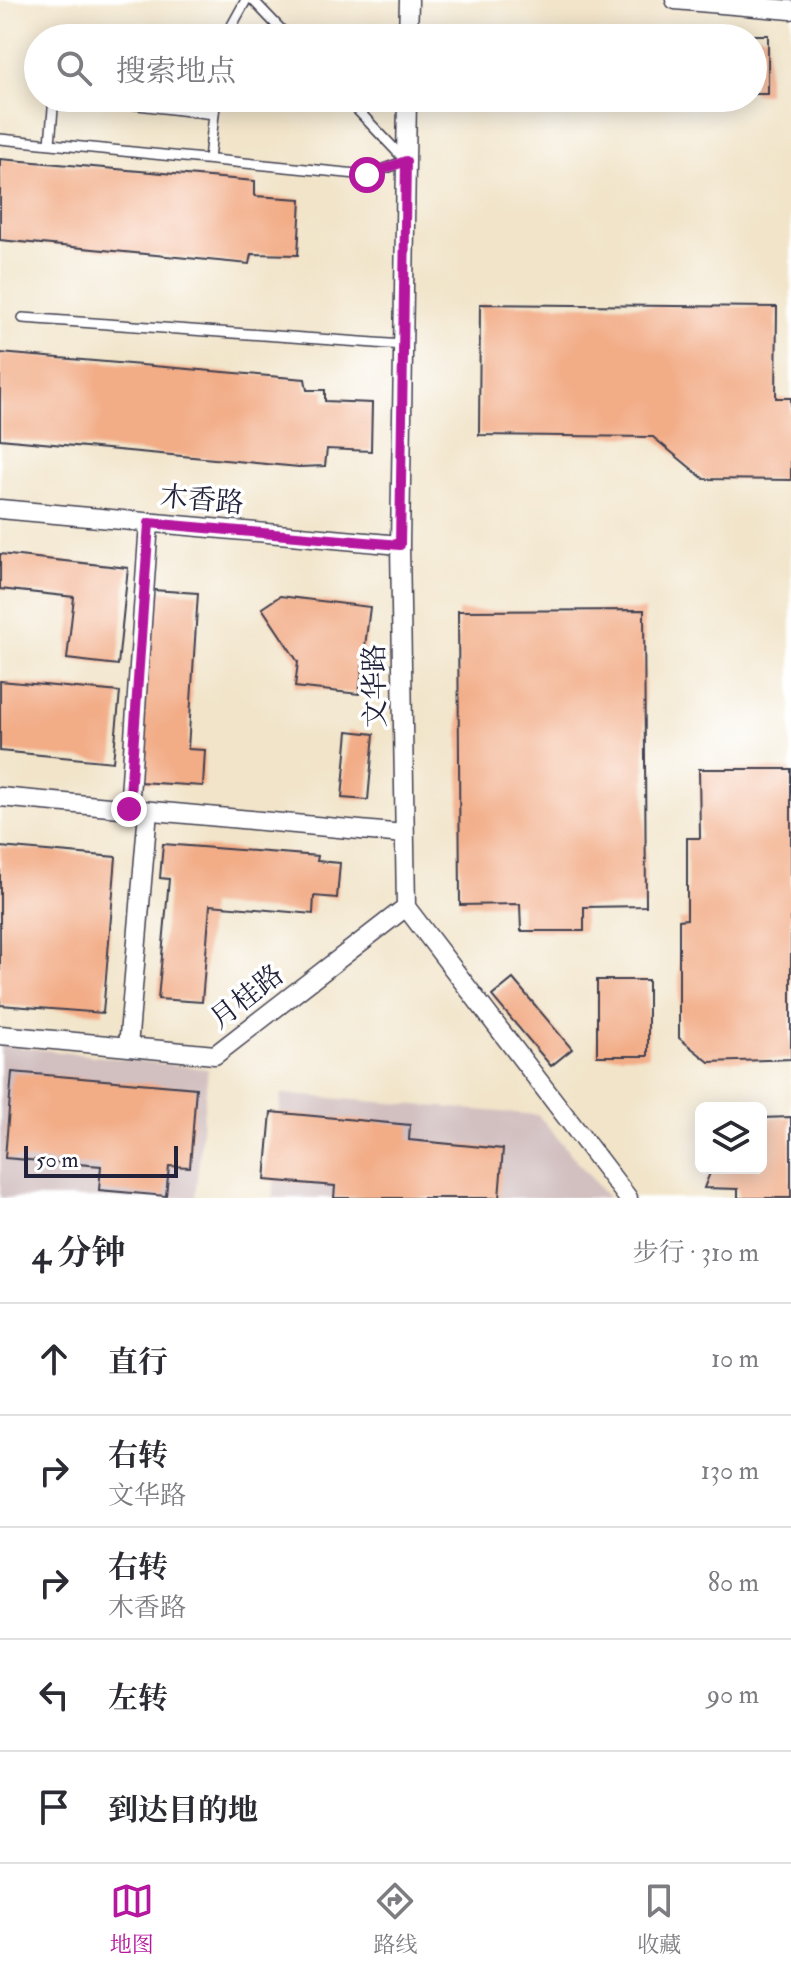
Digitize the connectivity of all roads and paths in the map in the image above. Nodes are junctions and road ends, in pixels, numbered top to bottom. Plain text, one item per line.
1 (246, 0) edge
2 (253, 0) edge
3 (409, 0) edge
4 (675, 0) edge
5 (791, 10) edge
6 (233, 24) edge
7 (276, 24) edge
8 (408, 24) edge
9 (53, 112) edge
10 (197, 112) edge
11 (359, 112) edge
12 (407, 112) edge
13 (214, 114) joint
14 (0, 139) edge
15 (50, 143) junction
16 (209, 159) junction
17 (406, 161) junction
18 (23, 318) dead end
19 (403, 345) junction
20 (0, 509) edge
21 (149, 523) junction
22 (400, 545) junction
23 (0, 797) edge
24 (138, 810) junction
25 (404, 834) junction
26 (406, 907) junction
27 (0, 1035) edge
28 (128, 1047) junction
29 (628, 1198) edge

1 - 6 lane
2 - 7 lane
3 - 8 street
4 - 5 street
9 - 15 lane
10 - 13 lane
11 - 17 lane
12 - 17 street, 文华路
13 - 16 lane
14 - 15 lane
15 - 16 lane
16 - 17 lane
17 - 19 street, 文华路
18 - 19 lane
19 - 22 street, 文华路
20 - 21 street, 木香路
21 - 22 street, 木香路
21 - 24 street
22 - 25 street, 文华路
23 - 24 street
24 - 25 street
24 - 28 street
25 - 26 street, 文华路
26 - 28 street, 月桂路
26 - 29 street
27 - 28 street, 月桂路

